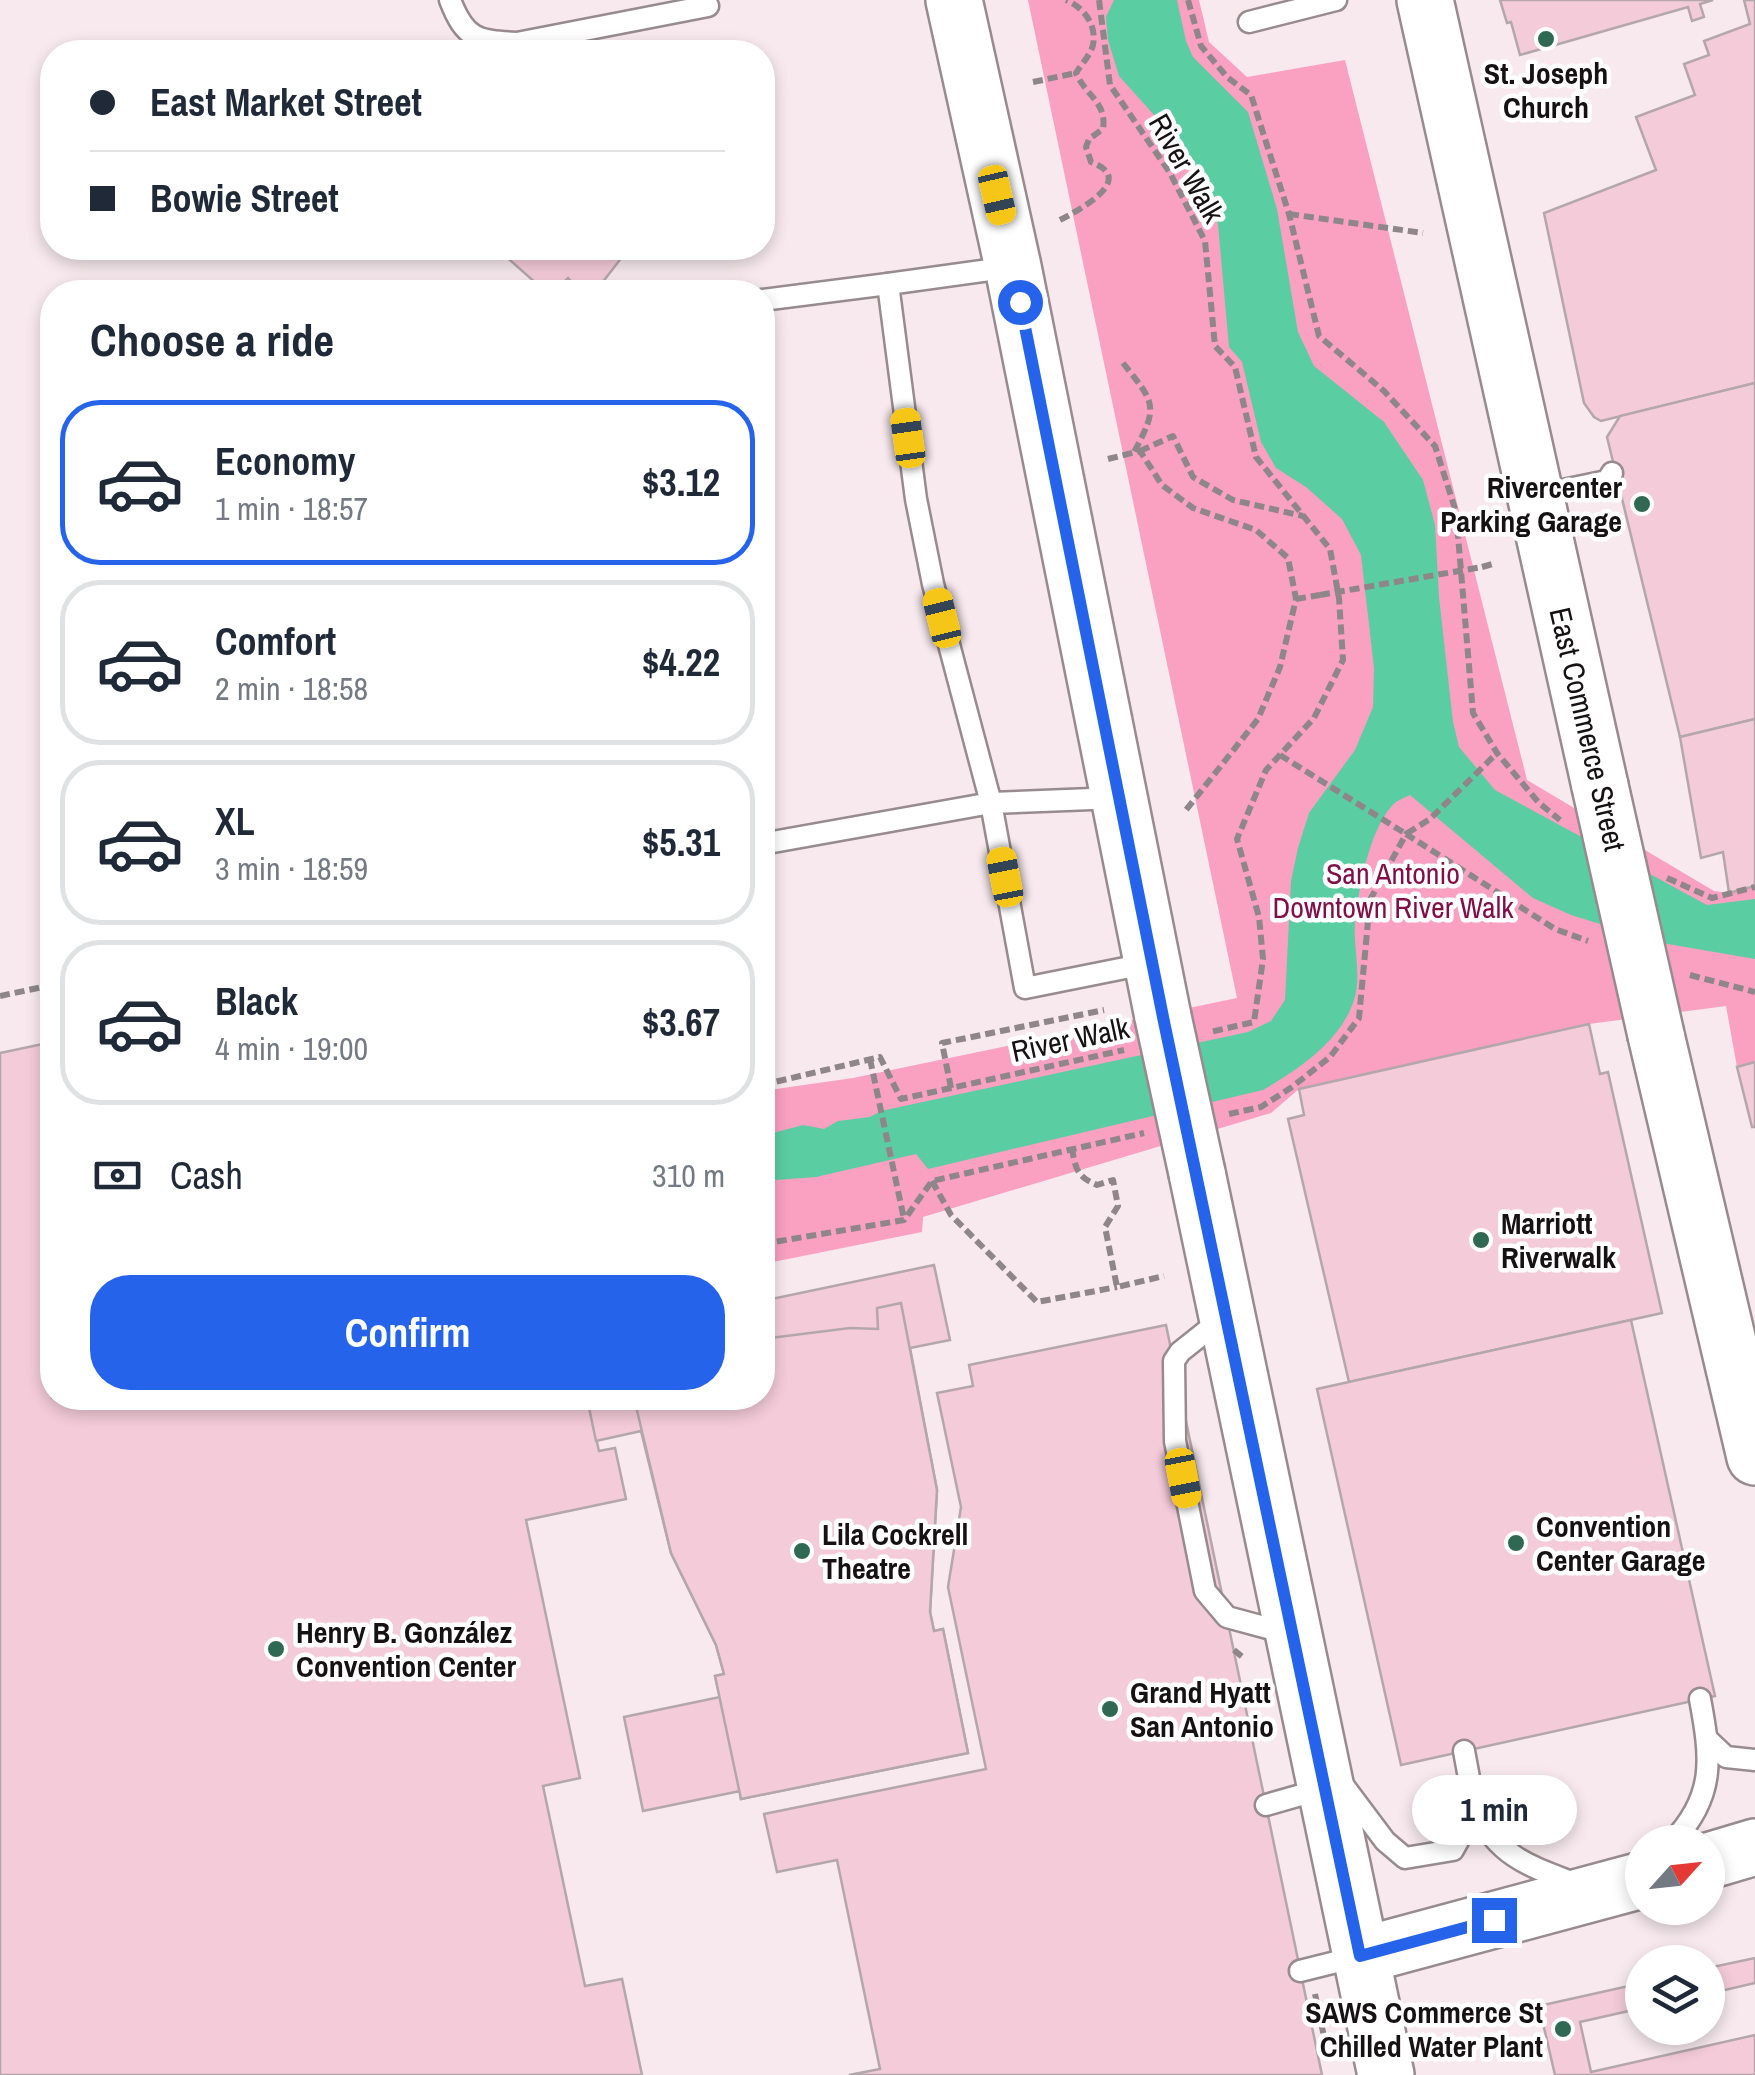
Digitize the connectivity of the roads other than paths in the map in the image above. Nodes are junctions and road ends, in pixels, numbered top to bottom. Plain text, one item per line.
1 (450, 0) edge
2 (954, 0) edge
3 (1336, 0) edge
4 (1425, 0) edge
5 (708, 6) dead end
6 (1248, 22) dead end
7 (482, 40) edge
8 (532, 40) edge
9 (1013, 267) junction
10 (888, 284) junction
11 (775, 298) edge
12 (1612, 473) dead end
13 (1535, 496) junction
14 (1119, 798) junction
15 (991, 803) junction
16 (775, 842) edge
17 (1152, 963) junction
18 (1226, 1316) junction
19 (1755, 1457) edge
20 (1292, 1634) junction
21 (1700, 1699) dead end
22 (1707, 1739) junction
23 (1464, 1752) dead end
24 (1755, 1760) edge
25 (1319, 1768) junction
26 (1266, 1806) dead end
27 (1475, 1810) junction
28 (1685, 1825) edge
29 (1755, 1847) edge
30 (1725, 1856) edge
31 (1625, 1881) edge
32 (1625, 1883) edge
33 (1360, 1956) junction
34 (1300, 1970) dead end
35 (1386, 2075) edge

1 - 7 lane
2 - 9 main road
3 - 6 lane
4 - 13 main road, East Commerce Street
5 - 8 lane
9 - 10 lane
9 - 14 main road
10 - 11 lane
10 - 15 lane
12 - 13 lane
13 - 19 main road, East Commerce Street, bridge
14 - 15 lane
14 - 17 main road
15 - 16 lane
15 - 17 lane
17 - 18 main road, bridge
18 - 20 main road
18 - 20 lane
20 - 25 main road
21 - 22 lane
22 - 24 lane
22 - 28 lane
23 - 27 lane
25 - 26 lane
25 - 27 lane
25 - 33 main road
27 - 31 lane
29 - 30 main road
32 - 33 main road
33 - 34 lane
33 - 35 main road

